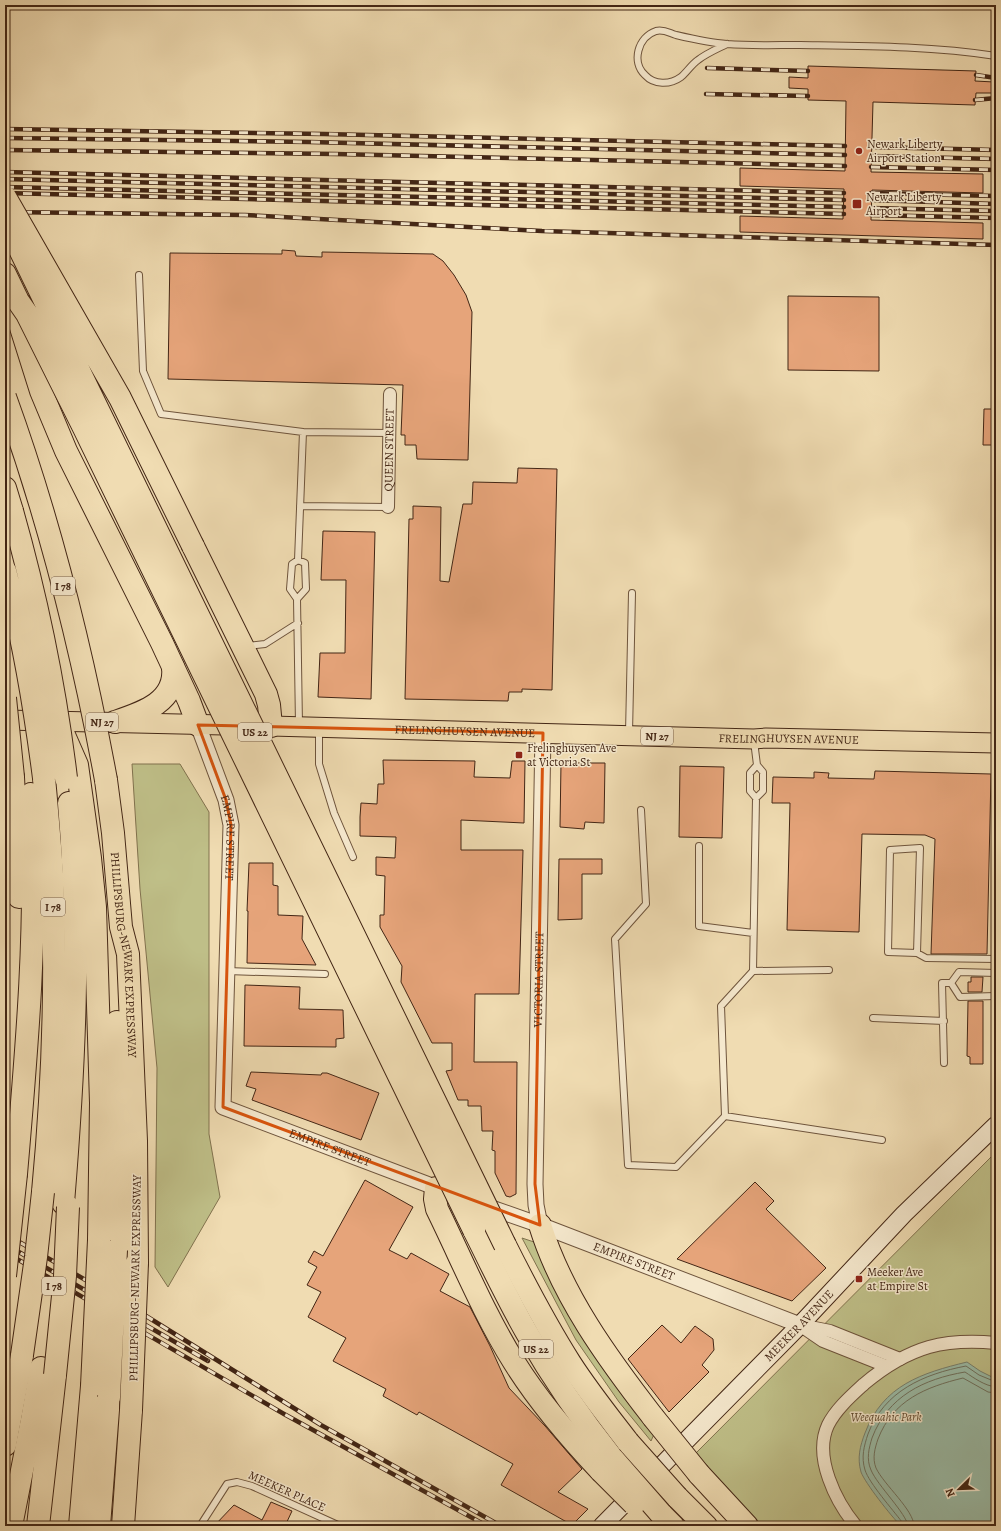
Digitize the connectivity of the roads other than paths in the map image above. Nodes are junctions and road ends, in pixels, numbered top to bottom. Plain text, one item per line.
1 (727, 44) junction
2 (996, 56) edge
3 (5, 197) edge
4 (5, 219) edge
5 (5, 274) edge
6 (139, 275) dead end
7 (18, 301) junction
8 (390, 394) dead end
9 (5, 396) edge
10 (303, 432) junction
11 (389, 433) junction
12 (5, 488) edge
13 (300, 506) junction
14 (388, 507) joint
15 (298, 560) junction
16 (5, 571) edge
17 (632, 593) dead end
18 (5, 594) edge
19 (297, 599) junction
20 (298, 623) junction
21 (243, 647) junction
22 (173, 667) junction
23 (5, 698) edge
24 (5, 720) edge
25 (115, 722) junction
26 (198, 724) junction
27 (271, 726) junction
28 (299, 726) junction
29 (319, 727) junction
30 (543, 733) junction
31 (629, 735) junction
32 (754, 739) junction
33 (996, 743) edge
34 (757, 765) junction
35 (29, 777) junction
36 (72, 778) junction
37 (756, 798) junction
38 (641, 810) dead end
39 (699, 846) dead end
40 (353, 857) dead end
41 (754, 933) junction
42 (917, 952) junction
43 (996, 959) edge
44 (829, 970) dead end
45 (227, 971) junction
46 (753, 971) junction
47 (996, 973) edge
48 (325, 974) dead end
49 (951, 983) junction
50 (996, 996) edge
51 (873, 1018) dead end
52 (944, 1021) junction
53 (116, 1025) junction
54 (64, 1035) junction
55 (944, 1062) dead end
56 (118, 1099) junction
57 (725, 1116) junction
58 (15, 1120) junction
59 (996, 1125) edge
60 (882, 1140) dead end
61 (11, 1167) edge
62 (436, 1188) junction
63 (540, 1225) junction
64 (5, 1276) edge
65 (800, 1325) junction
66 (996, 1343) edge
67 (900, 1359) junction
68 (886, 1366) junction
69 (48, 1371) junction
70 (101, 1392) junction
71 (5, 1445) edge
72 (607, 1465) junction
73 (660, 1522) edge
74 (11, 1526) edge
75 (38, 1526) edge
76 (80, 1526) edge
77 (99, 1526) edge
78 (123, 1526) edge
79 (200, 1526) edge
80 (340, 1526) edge
81 (602, 1526) edge
82 (706, 1526) edge
83 (747, 1526) edge
84 (856, 1526) edge

1 - 1 lane
1 - 2 lane
3 - 21 highway, bridge
4 - 82 highway, US 22, bridge
5 - 7 highway, US 22
6 - 10 lane
7 - 22 highway
7 - 72 highway, US 22, bridge
8 - 11 street, QUEEN STREET
9 - 53 highway, PHILLIPSBURG-NEWARK EXPRESSWAY / I 78, bridge
10 - 11 lane
10 - 13 lane
11 - 14 street, QUEEN STREET
12 - 36 highway, I 78, bridge
13 - 14 lane
13 - 15 lane
15 - 19 lane
15 - 19 lane
16 - 35 highway, I 78, bridge
17 - 31 lane
18 - 35 highway
19 - 20 lane
20 - 21 lane
20 - 28 lane
21 - 27 highway
22 - 25 highway
22 - 26 highway
23 - 35 highway, bridge
24 - 25 main road, FRELINGHUYSEN AVENUE / NJ 27
25 - 26 main road, FRELINGHUYSEN AVENUE / NJ 27
26 - 27 main road, FRELINGHUYSEN AVENUE / NJ 27
26 - 45 street, EMPIRE STREET
27 - 28 main road, FRELINGHUYSEN AVENUE / NJ 27
28 - 29 main road, FRELINGHUYSEN AVENUE / NJ 27
29 - 30 main road, FRELINGHUYSEN AVENUE / NJ 27
29 - 40 lane
30 - 31 main road, FRELINGHUYSEN AVENUE / NJ 27
30 - 63 street, VICTORIA STREET
31 - 32 main road, FRELINGHUYSEN AVENUE / NJ 27
32 - 33 main road, FRELINGHUYSEN AVENUE / NJ 27
32 - 34 lane
34 - 37 lane
34 - 37 lane
35 - 54 highway, I 78
35 - 58 highway
35 - 58 highway
36 - 53 highway
36 - 54 highway, I 78
37 - 41 lane
38 - 57 lane
39 - 41 lane
41 - 46 lane
42 - 42 lane
42 - 43 lane
44 - 46 lane
45 - 48 lane
45 - 62 street, EMPIRE STREET
46 - 57 lane
47 - 49 lane
49 - 50 lane
49 - 52 lane
51 - 52 lane
52 - 55 lane
53 - 56 highway
53 - 56 highway, PHILLIPSBURG-NEWARK EXPRESSWAY
54 - 69 highway, I 78
54 - 71 highway, I 78, bridge
56 - 70 highway, bridge
56 - 78 highway, PHILLIPSBURG-NEWARK EXPRESSWAY, bridge
57 - 60 lane
58 - 61 highway
59 - 65 main road, MEEKER AVENUE
61 - 64 highway, bridge
62 - 63 street, EMPIRE STREET
62 - 72 highway
63 - 65 street, EMPIRE STREET
63 - 83 highway, bridge
65 - 67 street
65 - 68 street
65 - 81 main road, MEEKER AVENUE
66 - 67 street
67 - 68 street
68 - 84 street
69 - 74 highway, I 78
69 - 75 highway
70 - 76 highway
70 - 77 highway
72 - 73 highway, bridge
79 - 80 lane, MEEKER PLACE

